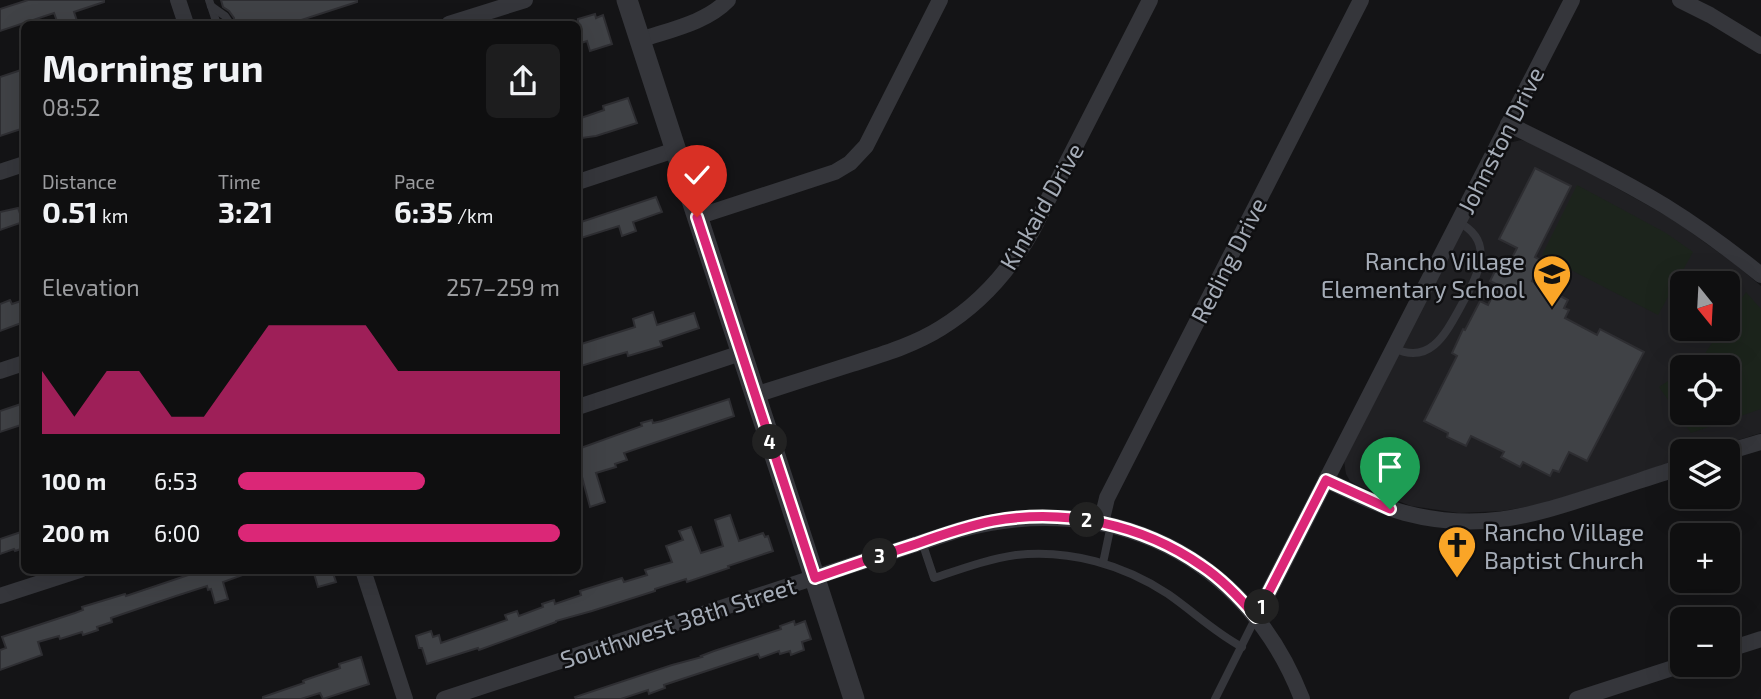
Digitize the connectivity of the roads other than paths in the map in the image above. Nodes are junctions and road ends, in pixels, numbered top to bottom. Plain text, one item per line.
1 (178, 0) edge
2 (525, 0) edge
3 (627, 0) edge
4 (728, 0) edge
5 (940, 0) edge
6 (1150, 0) edge
7 (1361, 0) edge
8 (1572, 0) edge
9 (1680, 0) edge
10 (210, 3) edge
11 (185, 21) edge
12 (216, 21) edge
13 (228, 21) edge
14 (458, 21) edge
15 (640, 40) junction
16 (1761, 46) edge
17 (1508, 124) junction
18 (675, 150) junction
19 (21, 165) edge
20 (0, 173) edge
21 (581, 181) edge
22 (697, 217) junction
23 (1458, 222) junction
24 (1761, 275) edge
25 (1394, 348) junction
26 (741, 353) junction
27 (21, 364) edge
28 (0, 371) edge
29 (755, 396) junction
30 (581, 406) edge
31 (1761, 442) edge
32 (1740, 448) edge
33 (1670, 471) edge
34 (1326, 480) junction
35 (1106, 524) junction
36 (922, 542) junction
37 (1103, 563) junction
38 (68, 574) edge
39 (364, 574) edge
40 (815, 578) junction
41 (0, 596) edge
42 (1256, 617) junction
43 (1761, 639) edge
44 (1740, 646) edge
45 (1242, 647) junction
46 (1670, 669) edge
47 (405, 699) edge
48 (444, 699) edge
49 (854, 699) edge
50 (1215, 699) edge
51 (1302, 699) edge
52 (1577, 699) edge

1 - 11 street
2 - 14 street
3 - 15 street
4 - 15 street
5 - 22 street
6 - 29 street, Kinkaid Drive
7 - 35 street, Reding Drive
8 - 17 street, Johnston Drive
9 - 16 street
10 - 12 lane
10 - 13 lane
15 - 18 street
17 - 23 street, Johnston Drive
17 - 24 street
18 - 21 street
18 - 22 street
19 - 20 street
22 - 26 street
23 - 25 street, Johnston Drive
23 - 25 lane
25 - 34 street, Johnston Drive
26 - 29 street
26 - 30 street
27 - 28 street
29 - 40 street
31 - 32 street
33 - 34 street
34 - 42 street, Johnston Drive
35 - 36 street, Southwest 38th Street
35 - 37 lane
35 - 42 street, Southwest 38th Street
36 - 37 lane
36 - 40 street, Southwest 38th Street
37 - 45 lane
38 - 41 street
39 - 47 street
40 - 48 street, Southwest 38th Street
40 - 49 street
42 - 45 lane
42 - 51 street, Southwest 38th Street
43 - 44 street
45 - 50 lane
46 - 52 street

